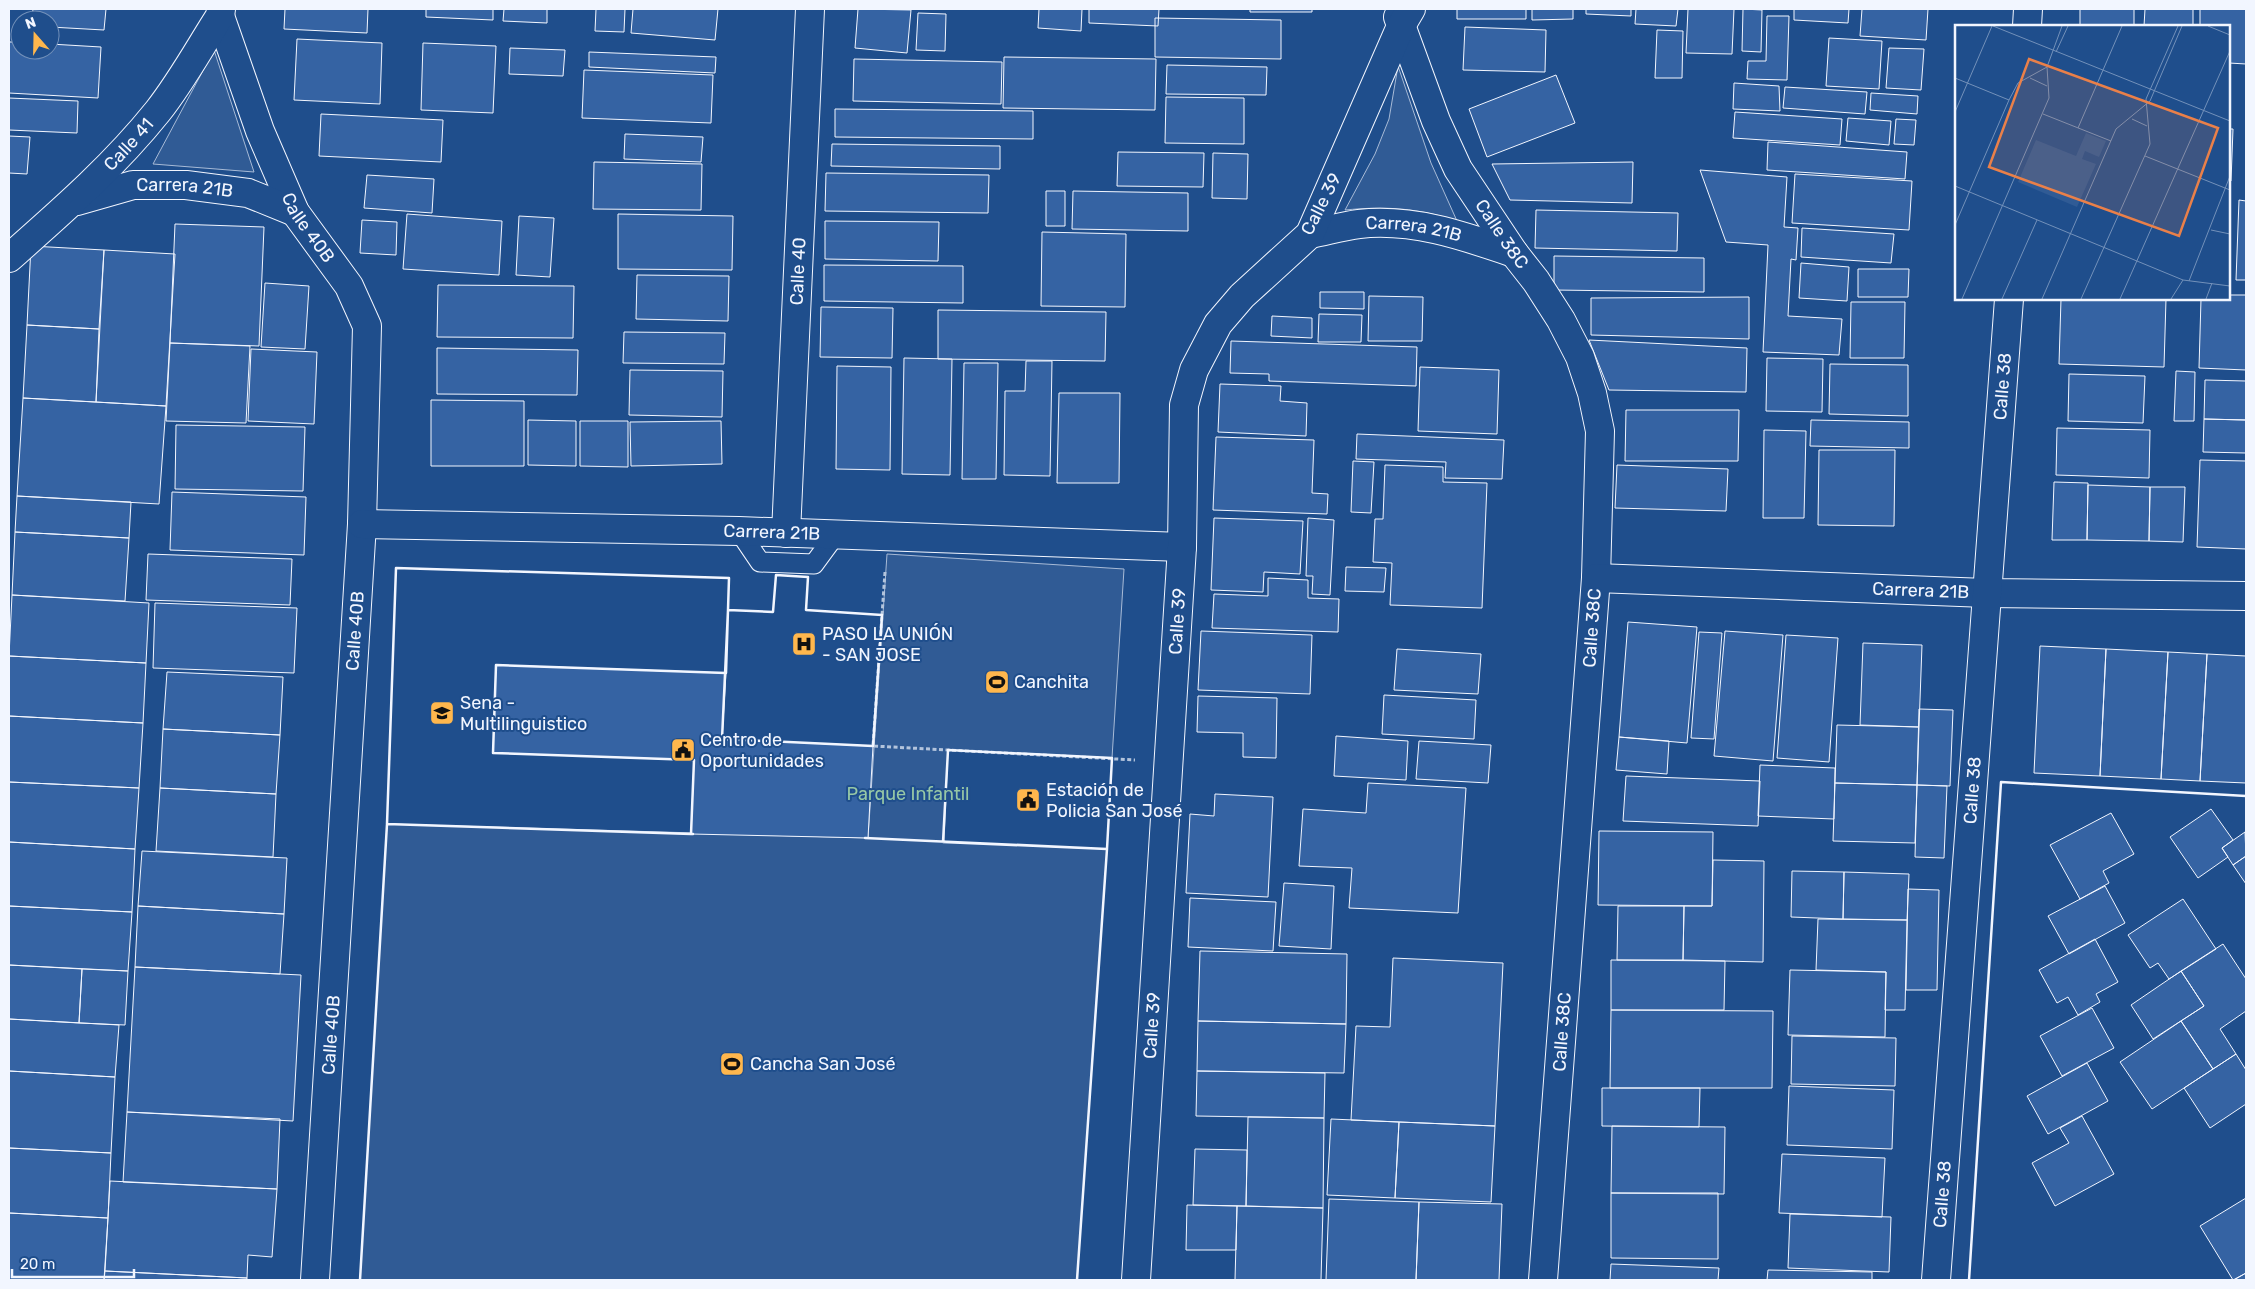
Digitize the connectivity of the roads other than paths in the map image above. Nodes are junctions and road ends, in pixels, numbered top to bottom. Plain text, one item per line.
1 (810, 9) edge
2 (2028, 9) edge
3 (220, 12) edge
4 (1402, 14) edge
5 (2027, 25) edge
6 (73, 202) junction
7 (295, 212) junction
8 (1310, 234) junction
9 (1514, 253) junction
10 (9, 258) edge
11 (2009, 300) edge
12 (362, 524) junction
13 (739, 531) junction
14 (786, 533) junction
15 (836, 534) junction
16 (1182, 547) junction
17 (1596, 578) junction
18 (1986, 593) junction
19 (2246, 596) edge
20 (315, 1280) edge
21 (1136, 1280) edge
22 (1543, 1280) edge
23 (1936, 1280) edge

1 - 14 street, Calle 40
2 - 5 street
3 - 6 street, Calle 41
3 - 7 street, Calle 40B
4 - 8 street, Calle 39
4 - 9 street, Calle 38C
6 - 7 street, Carrera 21B
6 - 10 street, Calle 41
7 - 12 street, Calle 40B
8 - 9 street, Carrera 21B
8 - 16 street, Calle 39
9 - 17 street, Calle 38C
11 - 18 street, Calle 38
12 - 13 street, Carrera 21B
12 - 20 street, Calle 40B
13 - 14 street, Carrera 21B
13 - 15 lane
14 - 15 street, Carrera 21B
15 - 16 street, Carrera 21B
16 - 21 street, Calle 39
17 - 18 street, Carrera 21B
17 - 22 street, Calle 38C
18 - 19 street, Carrera 21B
18 - 23 street, Calle 38

